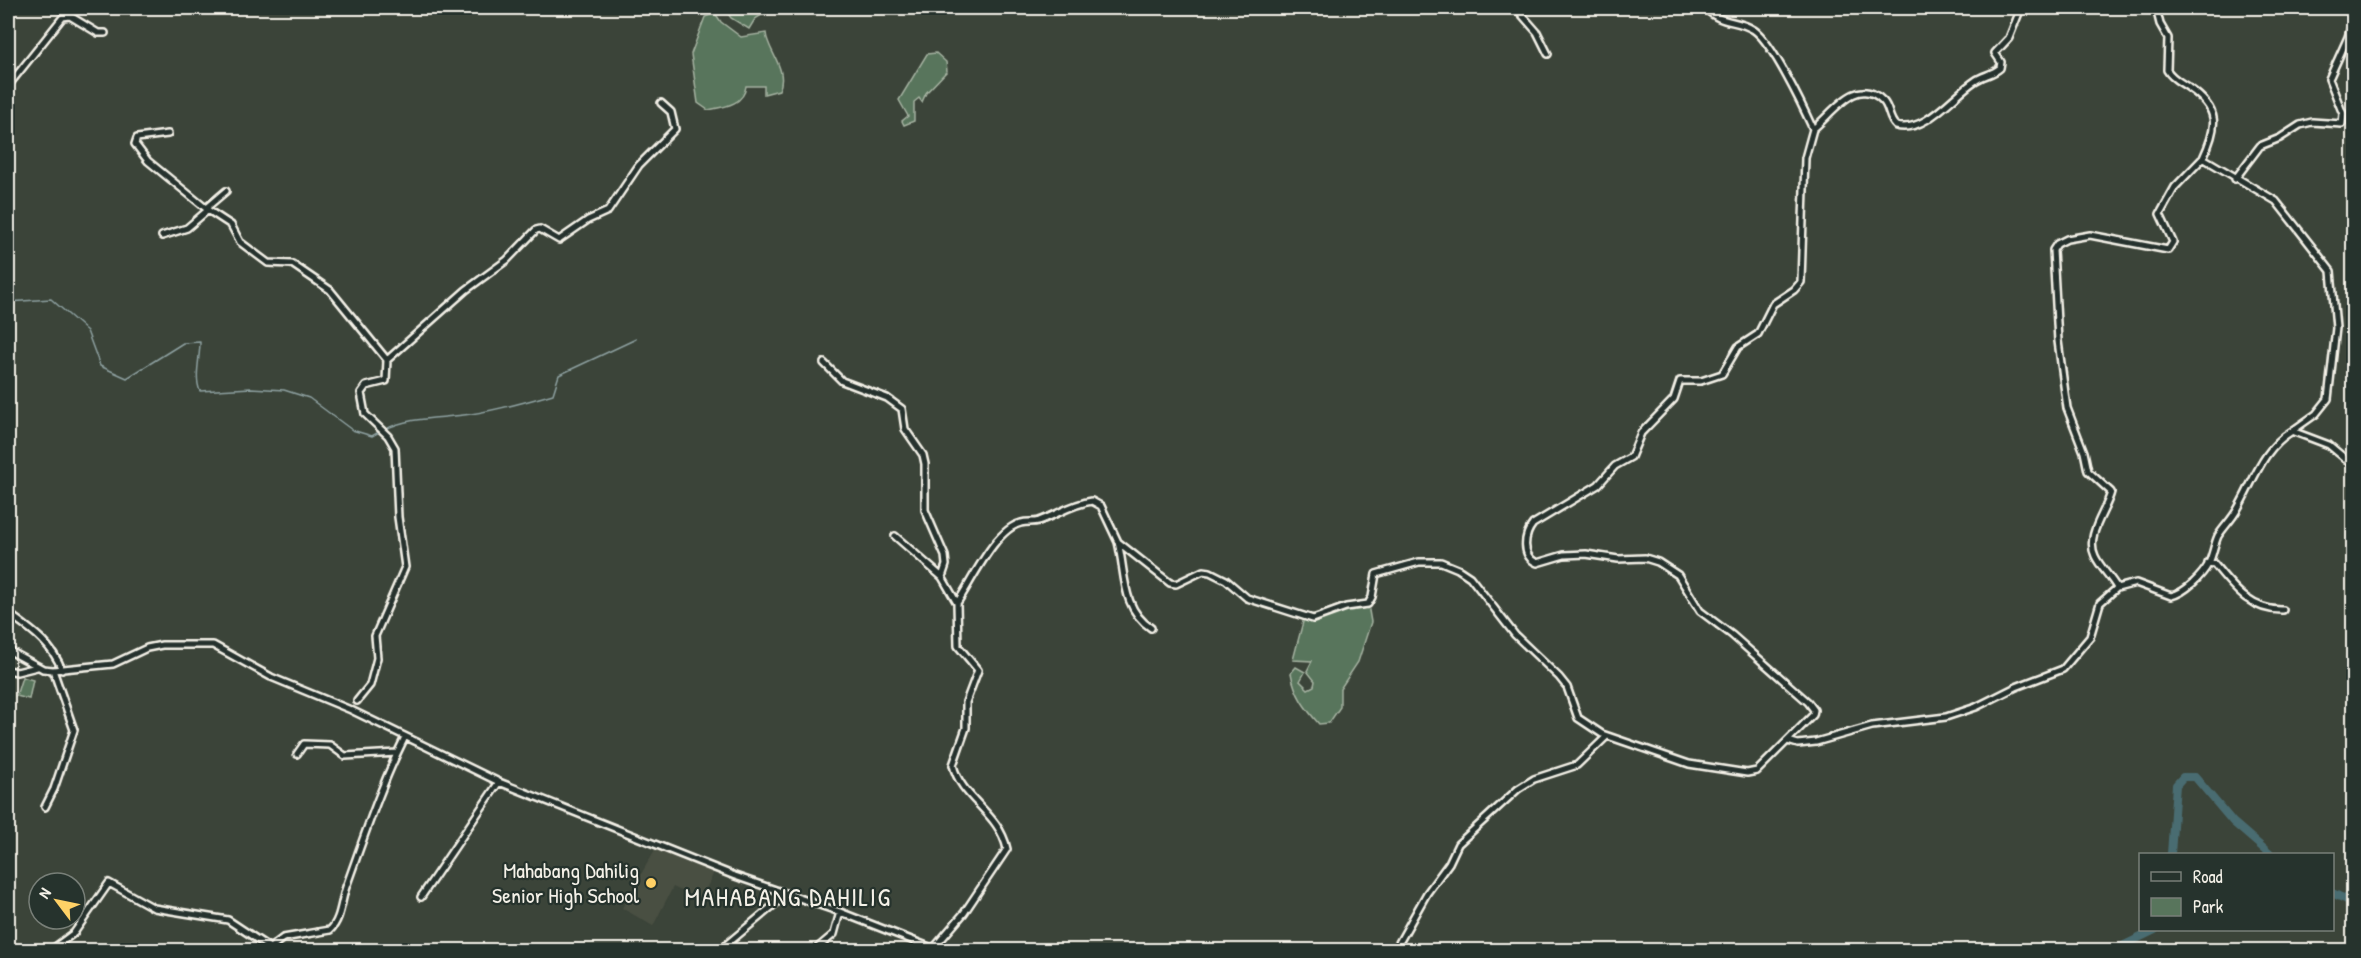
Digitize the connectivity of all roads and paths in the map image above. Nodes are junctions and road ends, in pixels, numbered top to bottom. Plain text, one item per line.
1 (1516, 8) edge
2 (1704, 8) edge
3 (2021, 8) edge
4 (2156, 8) edge
5 (2354, 16) edge
6 (105, 33) dead end
7 (1548, 54) dead end
8 (8, 86) edge
9 (661, 103) dead end
10 (1813, 129) junction
11 (168, 134) dead end
12 (2203, 158) junction
13 (2235, 179) junction
14 (226, 191) dead end
15 (207, 209) junction
16 (162, 236) dead end
17 (387, 360) junction
18 (825, 363) dead end
19 (2292, 431) junction
20 (2354, 466) edge
21 (895, 536) dead end
22 (1118, 542) junction
23 (2208, 564) junction
24 (942, 577) junction
25 (2117, 588) junction
26 (957, 603) junction
27 (2283, 610) dead end
28 (8, 613) edge
29 (1151, 628) dead end
30 (8, 650) edge
31 (37, 667) junction
32 (8, 670) edge
33 (53, 670) junction
34 (62, 670) junction
35 (351, 710) junction
36 (405, 737) junction
37 (1606, 737) junction
38 (1788, 741) junction
39 (297, 753) dead end
40 (397, 753) junction
41 (499, 782) junction
42 (45, 807) dead end
43 (787, 894) junction
44 (421, 897) dead end
45 (840, 912) junction
46 (935, 950) edge
47 (51, 951) edge
48 (720, 951) edge
49 (815, 951) edge
50 (1395, 951) edge

1 - 7 street
2 - 10 street
3 - 10 street
4 - 12 street
5 - 13 street
6 - 8 street
9 - 17 street
10 - 38 street
11 - 15 street
12 - 13 street
12 - 25 street
13 - 19 street
14 - 15 street
15 - 16 street
15 - 17 street
17 - 35 street
18 - 24 street
19 - 20 street
19 - 23 street
21 - 24 street
22 - 26 street
22 - 29 street
22 - 37 street
23 - 25 street
23 - 27 street
24 - 26 street
25 - 38 street
26 - 46 street
28 - 34 street
30 - 31 street
31 - 32 street
31 - 33 street
33 - 34 street
33 - 42 street
34 - 35 street
35 - 36 street
36 - 40 street
36 - 41 street
37 - 38 street
37 - 50 street
39 - 40 street
40 - 47 street
41 - 43 street
41 - 44 street
43 - 45 street
43 - 48 street
45 - 46 street
45 - 49 street

